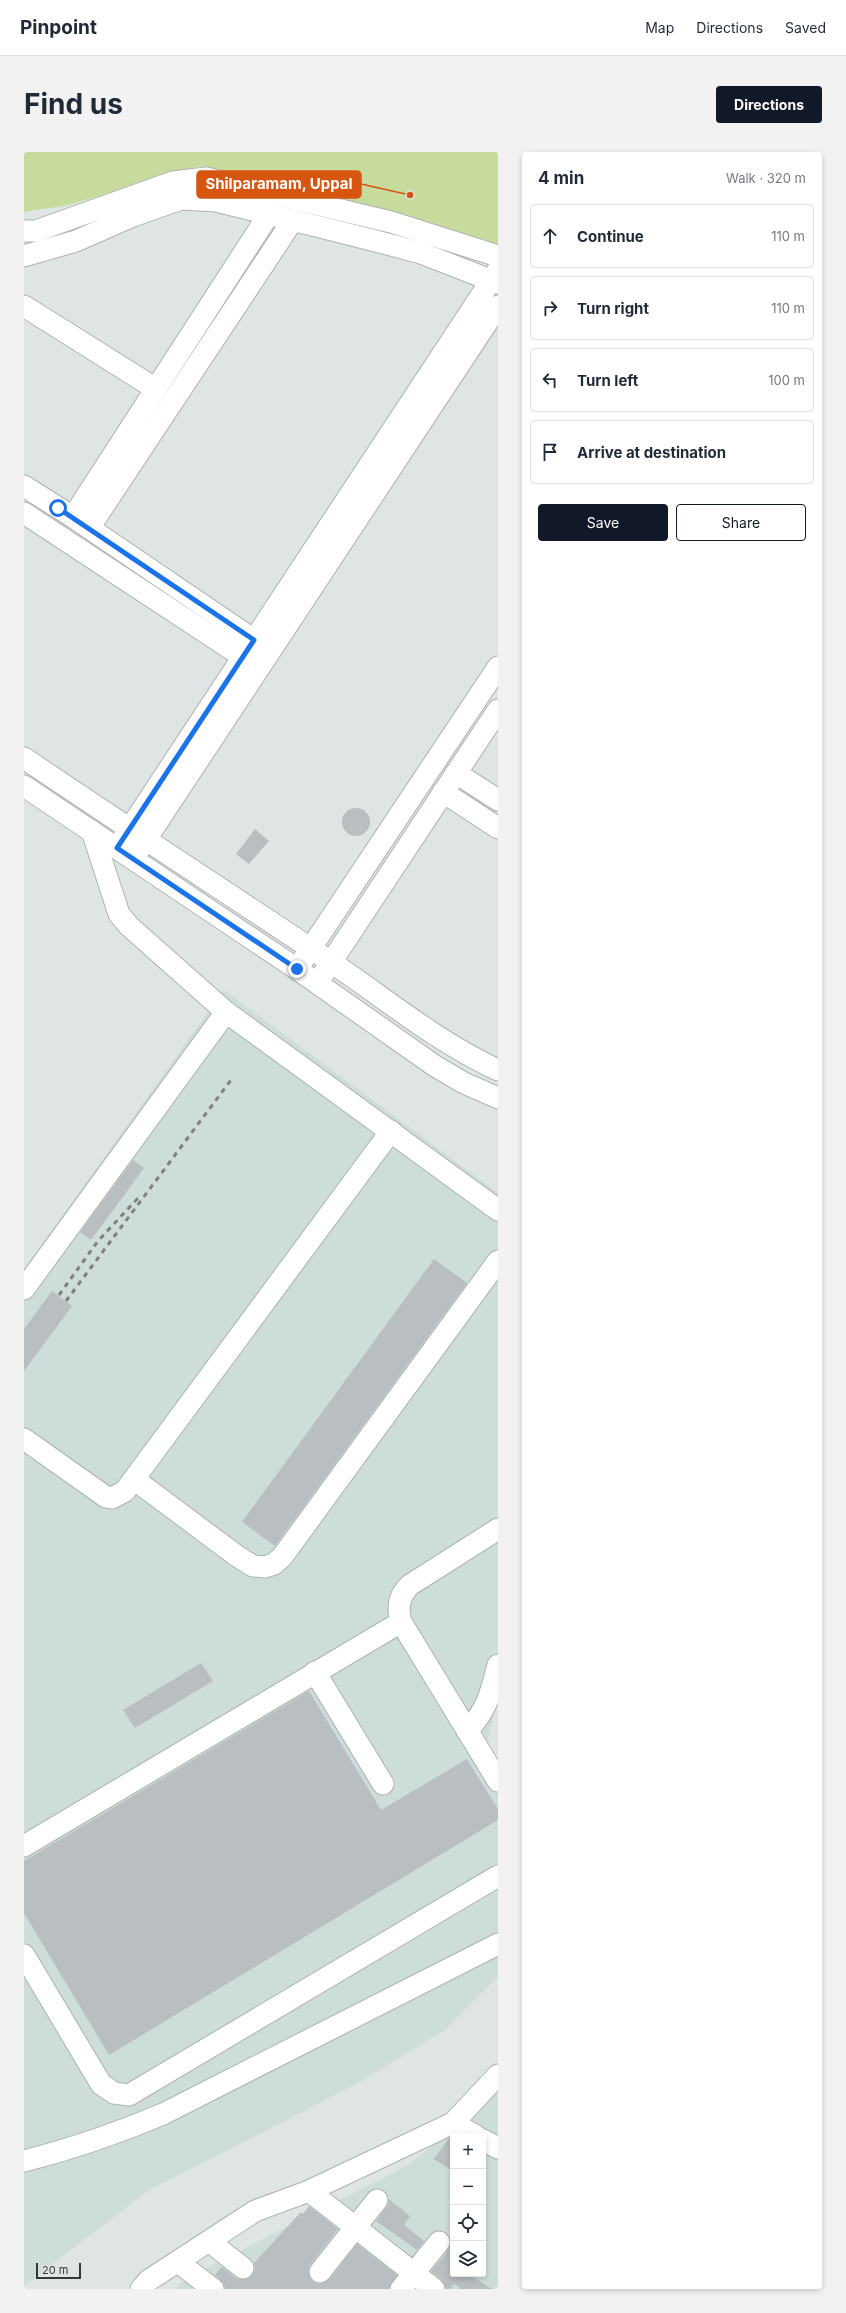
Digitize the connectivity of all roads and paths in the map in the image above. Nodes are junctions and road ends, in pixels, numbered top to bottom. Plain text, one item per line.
1 (269, 214) junction
2 (293, 220) junction
3 (30, 231) edge
4 (57, 247) junction
5 (24, 256) edge
6 (498, 256) edge
7 (237, 264) junction
8 (254, 278) junction
9 (496, 278) edge
10 (24, 306) edge
11 (498, 306) edge
12 (156, 389) junction
13 (24, 486) edge
14 (24, 513) edge
15 (74, 517) junction
16 (46, 527) junction
17 (248, 648) junction
18 (498, 667) edge
19 (498, 710) edge
20 (24, 758) edge
21 (456, 773) junction
22 (24, 786) edge
23 (444, 792) junction
24 (498, 800) edge
25 (129, 828) junction
26 (498, 828) edge
27 (92, 831) junction
28 (145, 841) junction
29 (125, 854) junction
30 (312, 949) junction
31 (332, 963) junction
32 (297, 969) junction
33 (316, 983) junction
34 (226, 1012) junction
35 (498, 1070) edge
36 (498, 1098) edge
37 (391, 1131) junction
38 (498, 1210) edge
39 (498, 1260) edge
40 (24, 1289) edge
41 (24, 1439) edge
42 (135, 1480) junction
43 (498, 1529) edge
44 (401, 1622) junction
45 (498, 1665) edge
46 (315, 1672) junction
47 (467, 1731) junction
48 (498, 1781) edge
49 (383, 1784) dead end
50 (24, 1846) edge
51 (498, 1876) edge
52 (498, 1944) edge
53 (24, 1955) edge
54 (498, 2075) edge
55 (453, 2123) junction
56 (471, 2133) edge
57 (486, 2142) edge
58 (498, 2148) edge
59 (24, 2161) edge
60 (309, 2190) junction
61 (377, 2200) dead end
62 (356, 2227) junction
63 (210, 2242) junction
64 (439, 2242) dead end
65 (178, 2262) junction
66 (242, 2268) dead end
67 (320, 2272) dead end
68 (414, 2273) junction
69 (141, 2289) edge
70 (213, 2289) edge
71 (401, 2289) edge
72 (434, 2289) edge

1 - 2 street
1 - 4 street
1 - 7 street
2 - 8 street
2 - 9 street
3 - 4 street
3 - 6 street
4 - 5 street
7 - 8 street
7 - 12 street
8 - 15 street
9 - 17 street
10 - 12 street
11 - 28 street
12 - 15 street
13 - 15 street
14 - 16 street
15 - 16 street
15 - 17 street
16 - 17 street
17 - 25 street
18 - 30 street
19 - 21 street
20 - 25 street
21 - 23 street
21 - 24 street
22 - 27 street
23 - 26 street
23 - 31 street
25 - 28 street
25 - 29 street
27 - 29 street
27 - 34 street
28 - 29 street
28 - 30 street
29 - 32 street
30 - 31 street
30 - 32 street
31 - 33 street
31 - 35 street
32 - 33 street
33 - 36 street
34 - 37 street
34 - 40 street
37 - 38 street
37 - 42 street
39 - 42 street
41 - 42 street
43 - 44 street
44 - 46 street
44 - 47 street
45 - 47 street
46 - 49 street
46 - 50 street
47 - 48 street
51 - 53 street
52 - 59 street
54 - 55 street
55 - 56 street
55 - 60 street
57 - 58 street
60 - 62 street
60 - 63 street
61 - 62 street
62 - 67 street
62 - 68 street
63 - 65 street
63 - 66 street
64 - 68 street
65 - 69 street
65 - 70 street
68 - 71 street
68 - 72 street

